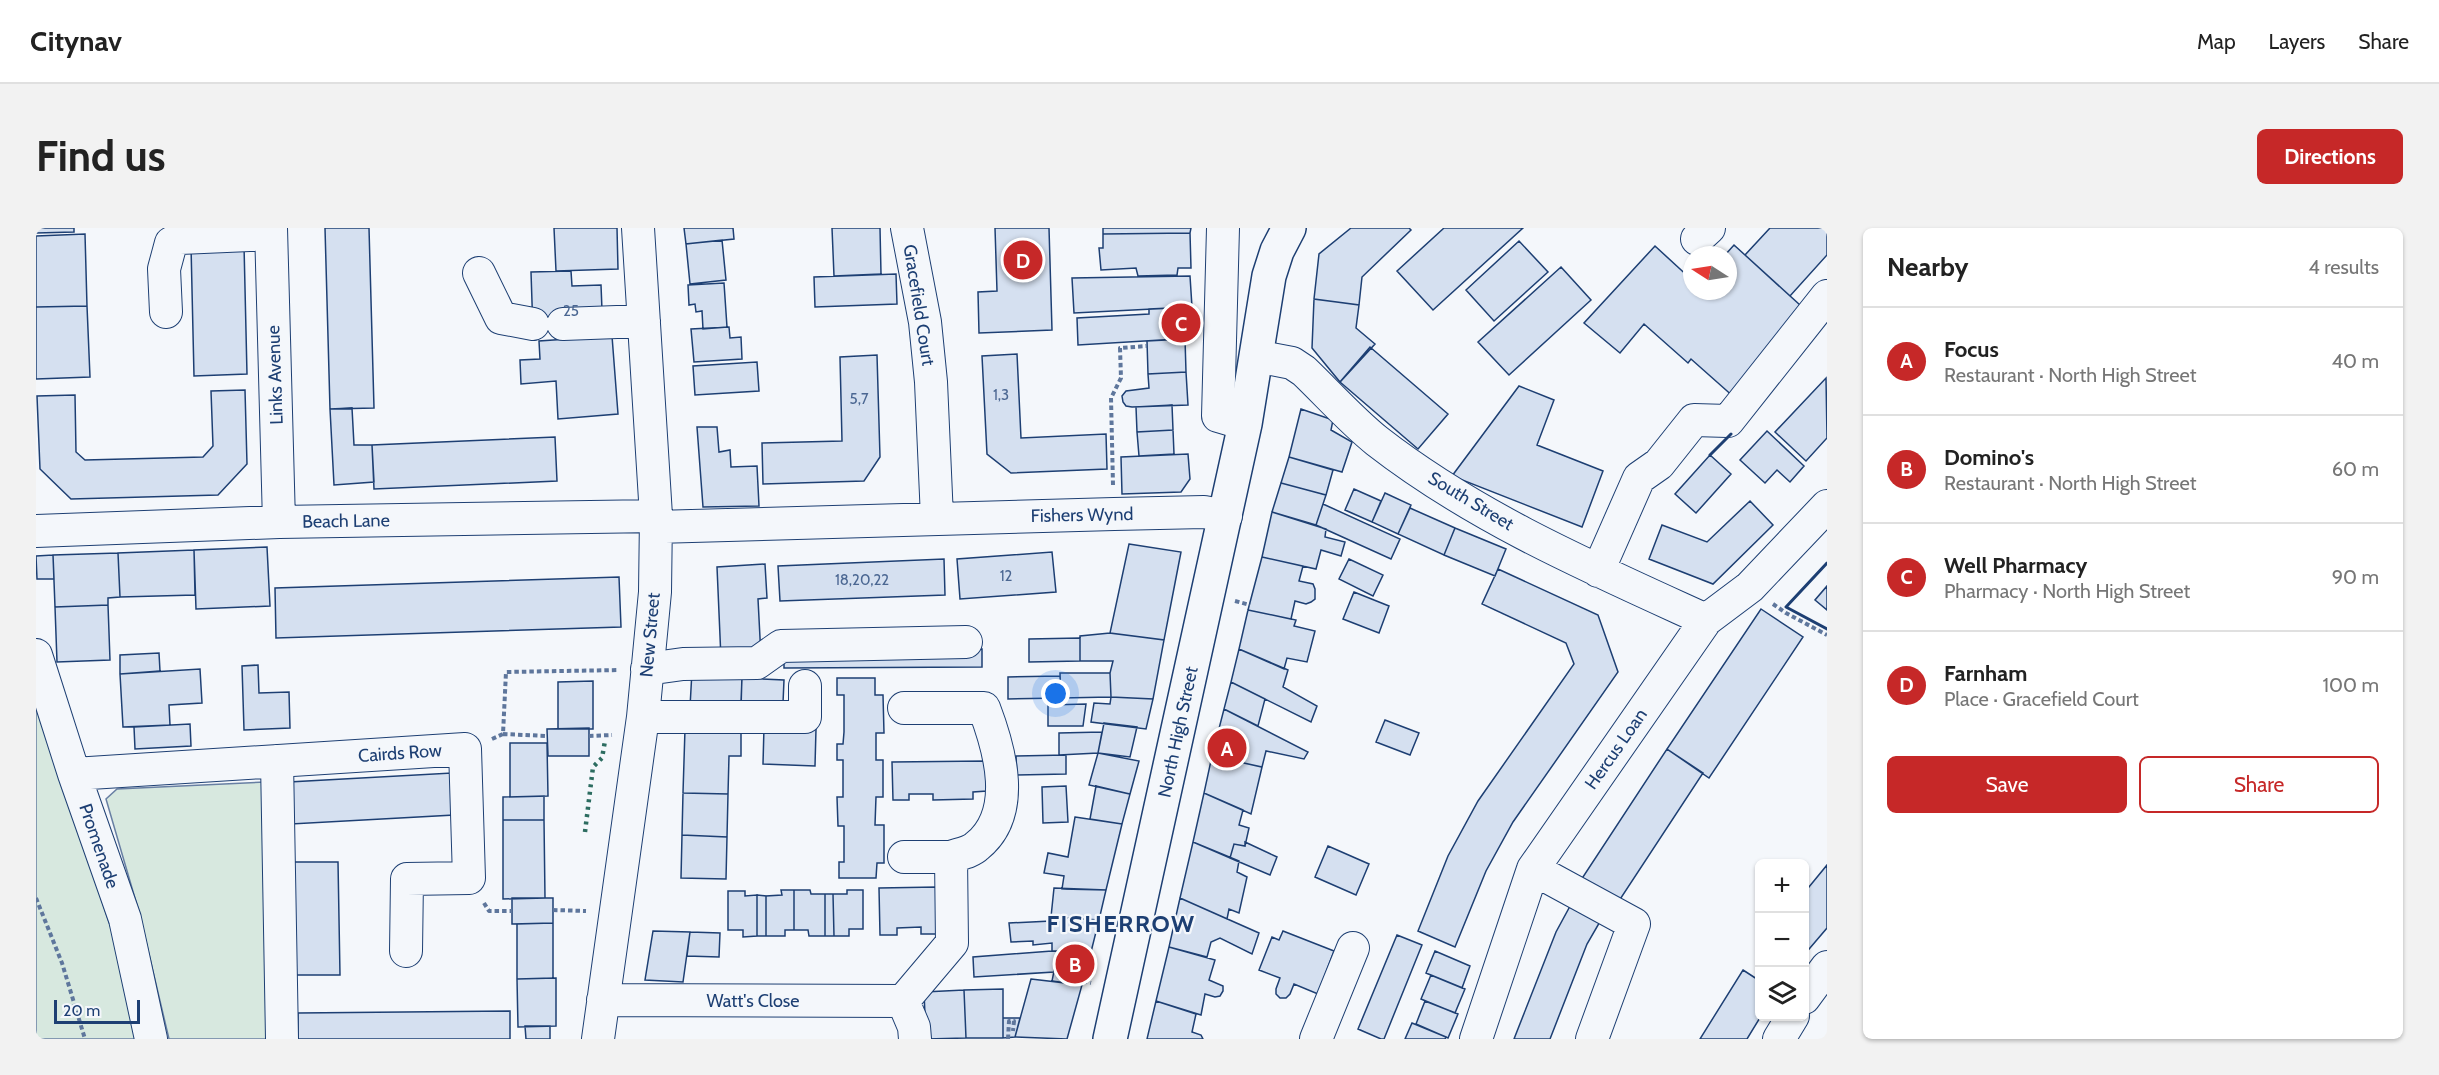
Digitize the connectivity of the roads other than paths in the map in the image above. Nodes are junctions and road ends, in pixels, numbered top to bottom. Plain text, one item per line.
1 (638, 228) edge
2 (907, 228) edge
3 (1223, 228) edge
4 (271, 231) edge
5 (1283, 239) edge
6 (479, 273) dead end
7 (1819, 306) edge
8 (166, 312) dead end
9 (644, 321) junction
10 (1256, 356) junction
11 (1245, 424) junction
12 (1827, 506) edge
13 (1226, 516) junction
14 (938, 518) junction
15 (656, 521) junction
16 (279, 522) junction
17 (36, 531) edge
18 (1598, 571) junction
19 (1706, 620) junction
20 (966, 642) dead end
21 (36, 655) edge
22 (647, 669) junction
23 (806, 686) dead end
24 (904, 708) dead end
25 (643, 717) junction
26 (277, 761) junction
27 (74, 774) junction
28 (904, 857) dead end
29 (951, 857) junction
30 (1533, 869) junction
31 (1353, 948) dead end
32 (406, 951) dead end
33 (1827, 967) edge
34 (1809, 991) edge
35 (603, 1000) junction
36 (903, 1002) junction
37 (1790, 1021) edge
38 (151, 1039) edge
39 (282, 1039) edge
40 (597, 1039) edge
41 (915, 1039) edge
42 (1110, 1039) edge
43 (1316, 1039) edge
44 (1476, 1039) edge
45 (1592, 1039) edge
46 (1779, 1039) edge

1 - 9 street, New Street
2 - 14 street, Gracefield Court
3 - 11 street
4 - 8 street
4 - 16 street, Links Avenue
5 - 10 main road, North High Street
6 - 9 street
7 - 18 street
9 - 15 street, New Street
10 - 11 main road, North High Street
10 - 18 street, South Street
11 - 13 main road, North High Street
12 - 19 street, Hercus Loan
13 - 14 street, Fishers Wynd
13 - 42 main road, North High Street
14 - 15 street, Fishers Wynd
15 - 16 street, Beach Lane
15 - 22 street, New Street
16 - 17 street, Beach Lane
18 - 19 street, South Street
19 - 30 street, Hercus Loan
20 - 22 street
21 - 27 street, Promenade
22 - 25 street, New Street
23 - 25 street
24 - 29 street
25 - 35 street, New Street
26 - 27 street, Cairds Row
26 - 32 street, Cairds Row
26 - 39 street
27 - 38 street, Promenade
28 - 29 street
29 - 36 street
30 - 44 street, Hercus Loan
30 - 45 street
31 - 43 street
33 - 34 street
35 - 36 street, Watt's Close
35 - 40 street, New Street
36 - 41 street
37 - 46 street

